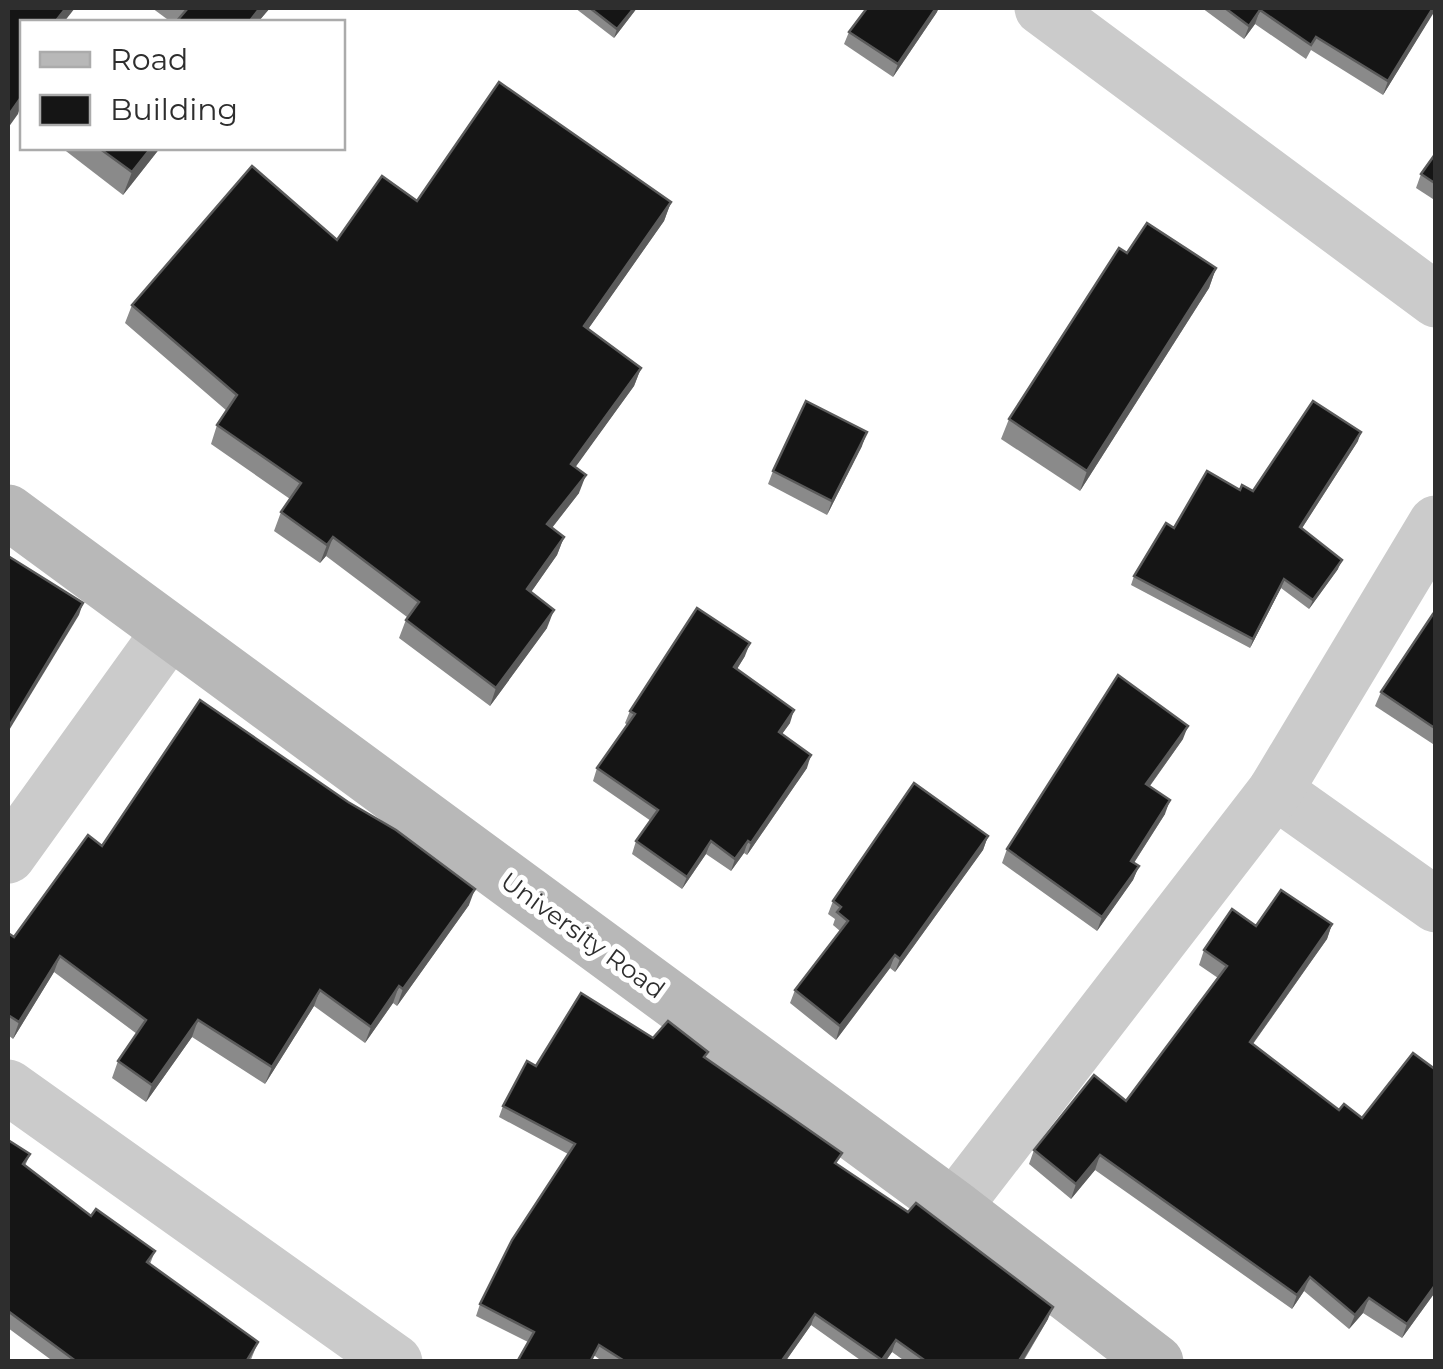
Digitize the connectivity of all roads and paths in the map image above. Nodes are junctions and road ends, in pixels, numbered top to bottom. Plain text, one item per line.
1 (1042, 8) edge
2 (1436, 300) edge
3 (8, 512) edge
4 (1436, 523) edge
5 (170, 632) junction
6 (1275, 791) junction
7 (8, 856) edge
8 (1436, 905) edge
9 (8, 1087) edge
10 (954, 1207) junction
11 (395, 1362) edge
12 (1156, 1362) edge

1 - 2 street
3 - 5 street, University Road
4 - 6 street
5 - 7 street
5 - 10 street, University Road
6 - 8 street
6 - 10 street
9 - 11 street
10 - 12 street, University Road

